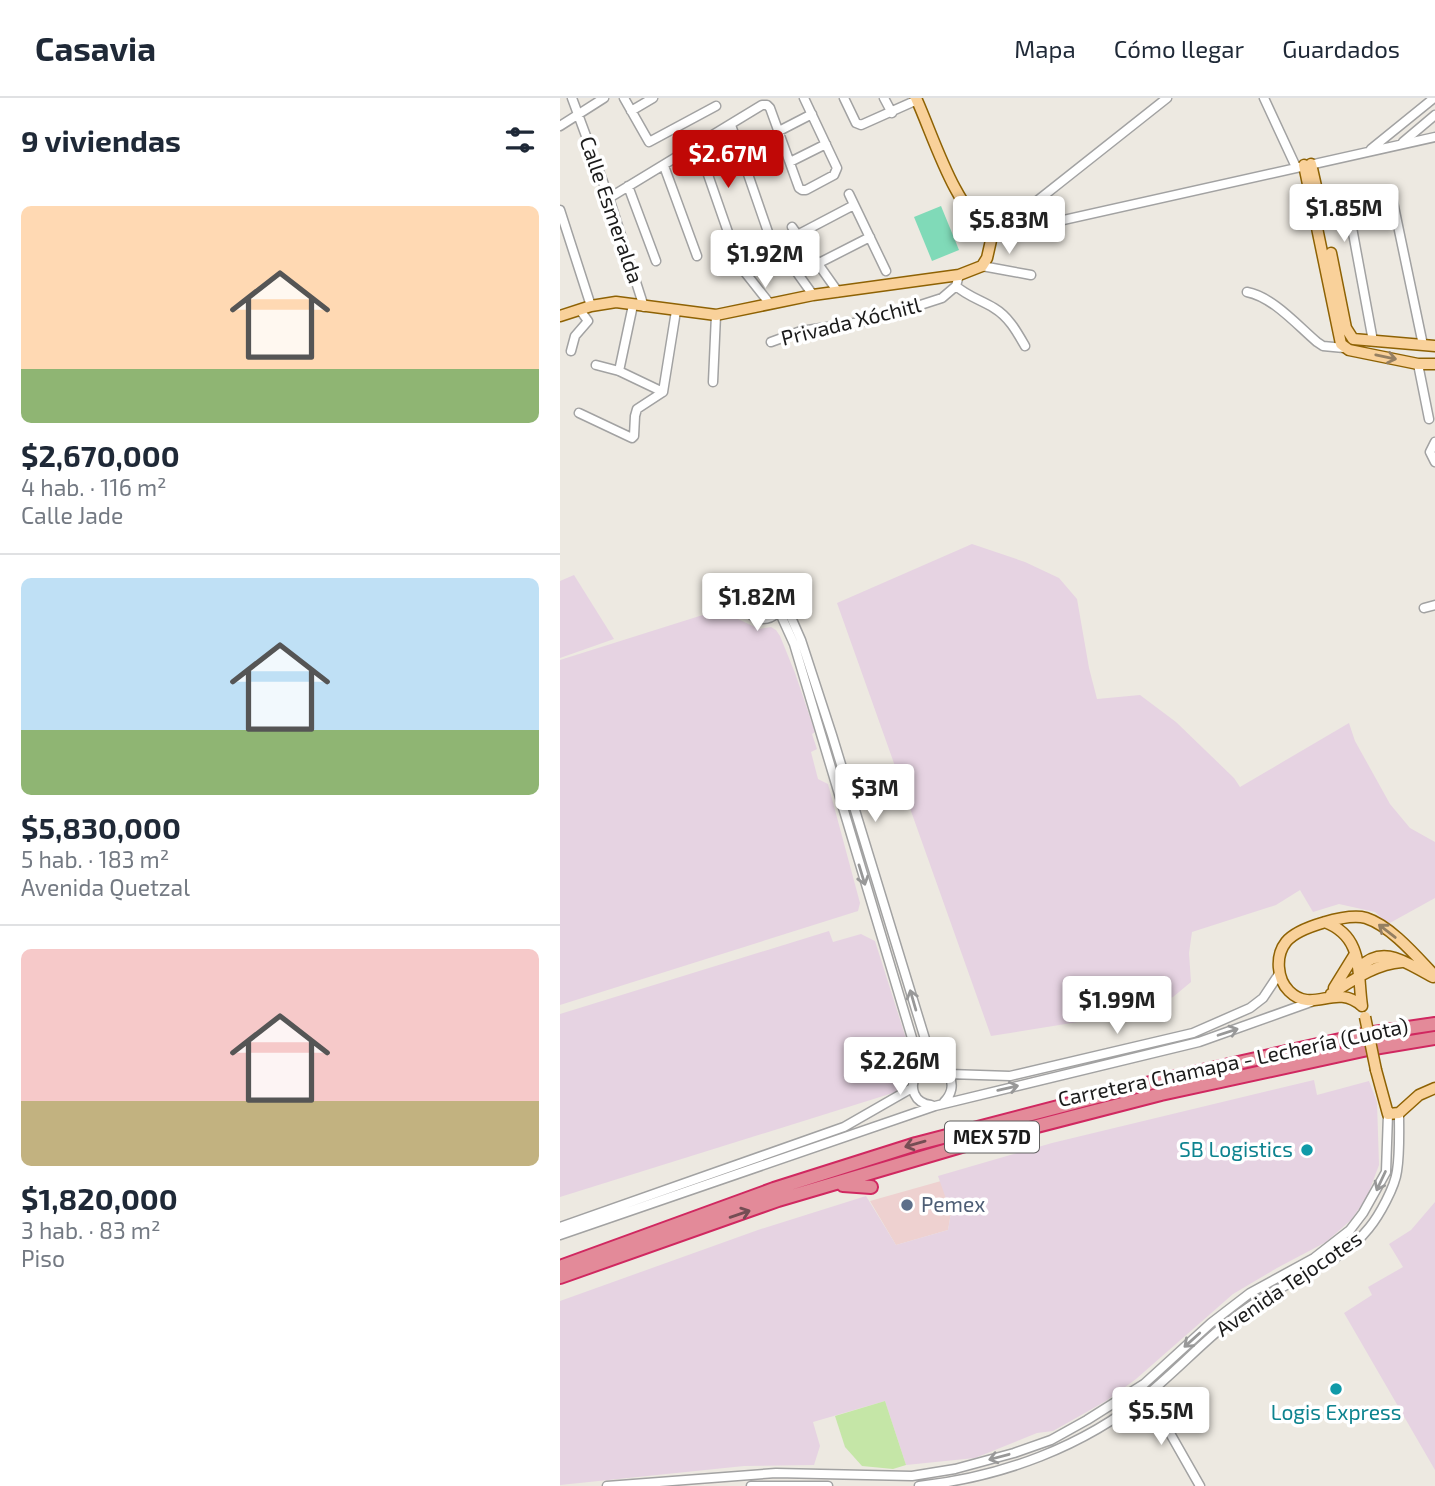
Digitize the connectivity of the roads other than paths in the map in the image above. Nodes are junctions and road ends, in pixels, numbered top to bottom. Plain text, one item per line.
1 (572, 98) edge
2 (604, 98) edge
3 (624, 98) edge
4 (653, 98) edge
5 (804, 98) edge
6 (844, 98) edge
7 (884, 98) edge
8 (1167, 98) edge
9 (1265, 98) edge
10 (1434, 98) edge
11 (916, 99) edge
12 (716, 106) dead end
13 (631, 111) junction
14 (892, 113) junction
15 (578, 114) junction
16 (811, 114) junction
17 (1435, 115) edge
18 (731, 125) junction
19 (560, 126) edge
20 (779, 131) junction
21 (1435, 137) edge
22 (826, 144) junction
23 (1401, 144) junction
24 (698, 146) junction
25 (1368, 151) junction
26 (790, 162) junction
27 (1304, 165) junction
28 (664, 166) junction
29 (628, 186) junction
30 (849, 194) dead end
31 (1392, 197) dead end
32 (609, 198) junction
33 (854, 205) junction
34 (1348, 206) dead end
35 (560, 209) edge
36 (729, 235) dead end
37 (992, 236) junction
38 (870, 237) junction
39 (697, 256) dead end
40 (733, 257) dead end
41 (656, 261) dead end
42 (819, 263) junction
43 (982, 266) junction
44 (886, 271) dead end
45 (959, 275) junction
46 (1031, 275) dead end
47 (956, 286) junction
48 (838, 292) junction
49 (1247, 292) dead end
50 (813, 295) junction
51 (770, 304) junction
52 (632, 305) junction
53 (644, 307) junction
54 (585, 308) junction
55 (676, 311) junction
56 (716, 315) junction
57 (560, 316) edge
58 (1373, 341) junction
59 (771, 342) dead end
60 (1348, 343) junction
61 (1423, 345) junction
62 (1025, 346) dead end
63 (1435, 346) edge
64 (571, 351) dead end
65 (1418, 363) junction
66 (1435, 364) edge
67 (596, 365) dead end
68 (619, 371) junction
69 (713, 382) dead end
70 (663, 392) junction
71 (579, 414) dead end
72 (1429, 419) dead end
73 (1435, 442) edge
74 (1435, 462) edge
75 (783, 599) junction
76 (1435, 605) edge
77 (1424, 608) dead end
78 (779, 611) junction
79 (1325, 922) junction
80 (1356, 953) junction
81 (1358, 973) junction
82 (1279, 974) junction
83 (1435, 977) edge
84 (1327, 997) junction
85 (1311, 1002) junction
86 (1362, 1006) junction
87 (1435, 1024) edge
88 (1435, 1038) edge
89 (933, 1065) junction
90 (922, 1069) junction
91 (949, 1074) junction
92 (912, 1088) junction
93 (1435, 1088) edge
94 (938, 1105) junction
95 (1394, 1114) junction
96 (975, 1142) junction
97 (936, 1163) dead end
98 (871, 1187) dead end
99 (778, 1200) junction
100 (560, 1227) edge
101 (560, 1235) edge
102 (560, 1267) edge
103 (560, 1277) edge
104 (1144, 1384) junction
105 (1147, 1394) junction
106 (967, 1466) junction
107 (968, 1479) junction
108 (607, 1486) edge
109 (751, 1486) edge
110 (828, 1486) edge
111 (919, 1486) edge
112 (1200, 1486) edge

1 - 15 street, Calle Esmeralda
2 - 15 street
3 - 13 street
4 - 13 street
5 - 16 street
6 - 14 street
7 - 14 street
8 - 37 street
9 - 27 street
10 - 25 street
11 - 14 street
11 - 37 main road
12 - 13 street
15 - 19 street
15 - 32 street, Calle Esmeralda
16 - 20 street
16 - 22 street
17 - 23 street
18 - 20 street
18 - 24 street
18 - 50 street
20 - 26 street
21 - 23 street
22 - 26 street
22 - 26 street
23 - 25 street
24 - 28 street
24 - 36 street
25 - 27 street
27 - 37 street
27 - 60 main road
28 - 29 street
28 - 39 street
29 - 32 street
29 - 41 street
30 - 33 street
31 - 61 street
32 - 53 street, Calle Esmeralda
33 - 38 street
33 - 42 street
34 - 58 street
35 - 54 street
37 - 43 main road
38 - 42 street
38 - 44 street
40 - 51 street
42 - 48 street
43 - 45 main road
43 - 46 street
45 - 47 street
45 - 48 main road
47 - 59 street, Privada Xóchitl
47 - 62 street
48 - 50 main road
49 - 60 street
50 - 51 main road
51 - 56 main road
52 - 53 main road
52 - 54 main road
52 - 68 street
53 - 55 main road
54 - 57 main road
54 - 64 street
55 - 56 main road
55 - 70 street
56 - 69 street
58 - 60 main road
58 - 61 main road
60 -> 65 main road
61 - 63 main road
65 - 66 main road
65 - 72 street
67 - 68 street
68 - 70 street
70 - 71 street
73 - 74 street
75 - 78 street
75 - 78 street
89 -> 75 street
76 - 77 street
78 -> 90 street
79 - 80 main road
79 - 82 main road
83 -> 79 main road
80 - 81 main road, Avenida Tejocotes
80 - 84 main road
81 - 83 main road
81 - 84 main road
81 - 86 main road, Avenida Tejocotes
82 - 85 main road
82 - 91 street
84 - 85 main road
84 - 86 main road
94 -> 85 street
86 - 95 main road, Avenida Tejocotes, bridge
87 -> 102 highway, Carretera Chamapa - Lechería (Cuota) / MEX 57D
88 - 96 highway, Carretera Chamapa - Lechería (Cuota) / MEX 57D
89 - 90 street
89 - 91 street
90 - 92 street
91 - 94 street
92 - 94 street
92 - 100 street
93 - 95 main road
94 - 101 street
95 -> 104 street, Avenida Tejocotes
95 - 105 street, Avenida Tejocotes
96 - 97 highway
96 - 99 highway, Carretera Chamapa - Lechería (Cuota) / MEX 57D
98 - 99 highway
103 -> 99 highway, Carretera Chamapa - Lechería (Cuota) / MEX 57D
104 - 105 street
104 -> 106 street, Avenida Tejocotes
105 - 107 street, Avenida Tejocotes
105 - 112 street
106 - 107 street
106 - 108 street, Avenida Tejocotes
107 - 111 street, Avenida Tejocotes
109 - 110 street

